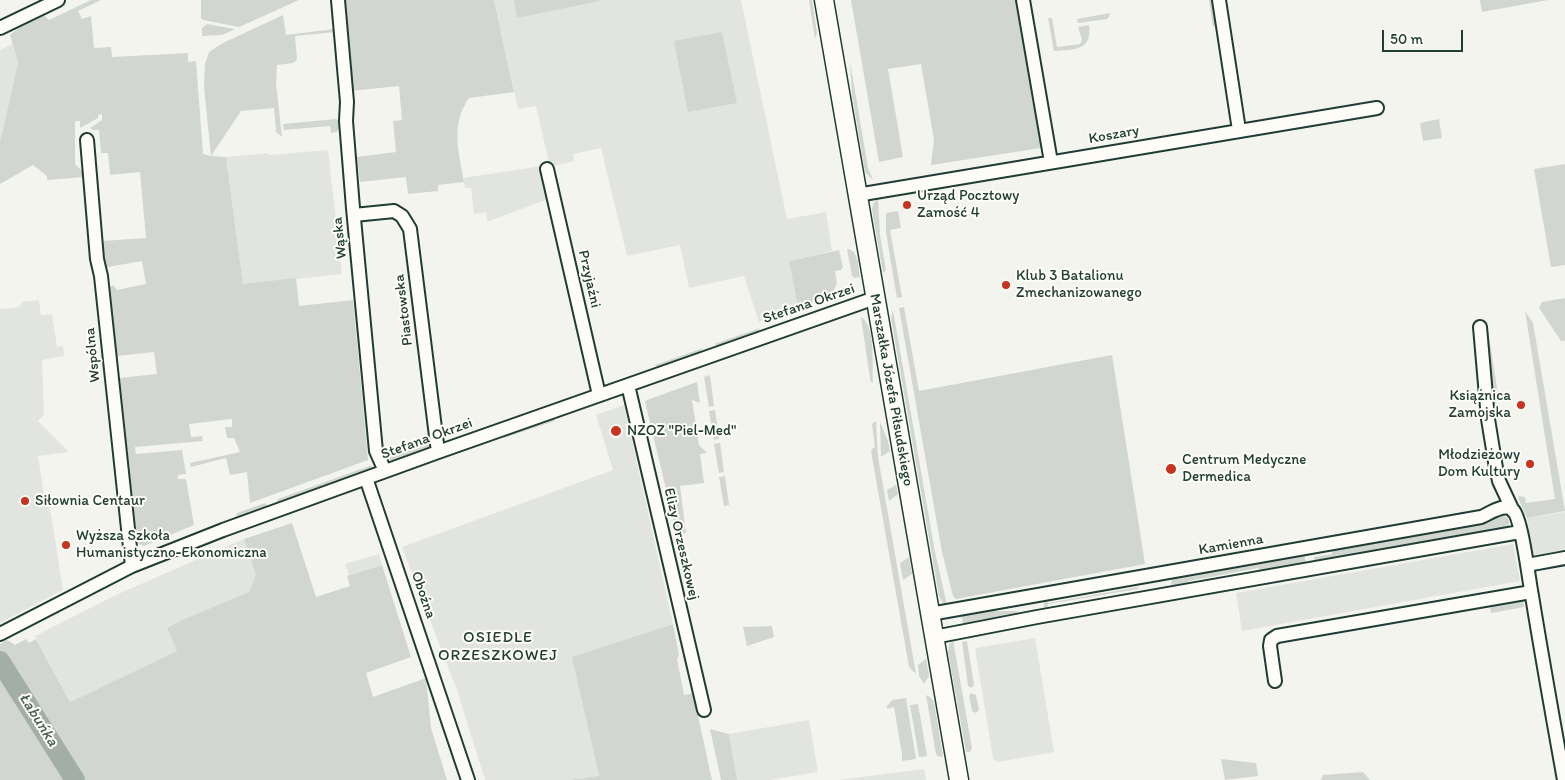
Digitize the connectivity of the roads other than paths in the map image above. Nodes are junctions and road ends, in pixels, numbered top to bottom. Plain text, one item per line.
1 (58, 0) edge
2 (338, 0) edge
3 (824, 0) edge
4 (1023, 0) edge
5 (1219, 0) edge
6 (0, 28) edge
7 (1377, 108) dead end
8 (1239, 130) junction
9 (87, 140) dead end
10 (1051, 162) junction
11 (547, 169) dead end
12 (857, 195) junction
13 (354, 215) junction
14 (875, 298) junction
15 (1480, 327) dead end
16 (628, 385) junction
17 (599, 395) junction
18 (438, 452) junction
19 (385, 471) junction
20 (366, 478) junction
21 (1513, 511) junction
22 (1520, 532) junction
23 (1565, 558) edge
24 (1527, 565) junction
25 (132, 566) junction
26 (1154, 575) junction
27 (1531, 592) junction
28 (1033, 596) junction
29 (1158, 596) junction
30 (930, 614) junction
31 (1037, 617) junction
32 (0, 634) edge
33 (934, 637) junction
34 (1275, 681) dead end
35 (704, 710) dead end
36 (468, 780) edge
37 (959, 780) edge
38 (1564, 780) edge

1 - 6 street
2 - 13 street, Wąska
3 - 12 street, Marszałka Józefa Piłsudskiego
4 - 10 street
5 - 8 street
7 - 8 street, Koszary
8 - 10 street, Koszary
9 - 25 street, Wspólna
10 - 12 street, Koszary
11 - 17 street, Przyjaźni
12 - 14 street, Marszałka Józefa Piłsudskiego
13 - 18 street, Piastowska
13 - 19 street, Wąska
14 - 16 street, Stefana Okrzei
14 - 30 street, Marszałka Józefa Piłsudskiego
15 - 21 street
16 - 17 street, Stefana Okrzei
16 - 35 street, Elizy Orzeszkowej
17 - 18 street, Stefana Okrzei
18 - 19 street, Stefana Okrzei
19 - 20 street, Stefana Okrzei
20 - 25 street, Stefana Okrzei
20 - 36 street, Oboźna
21 - 22 street
21 - 26 street, Kamienna
22 - 24 street
22 - 29 street
23 - 24 street
24 - 27 street
25 - 32 street, Stefana Okrzei
26 - 28 street, Kamienna
26 - 29 street
27 - 34 street
27 - 38 street
28 - 30 street, Kamienna
28 - 31 street
29 - 31 street
30 - 33 street, Marszałka Józefa Piłsudskiego
31 - 33 street
33 - 37 street, Marszałka Józefa Piłsudskiego

